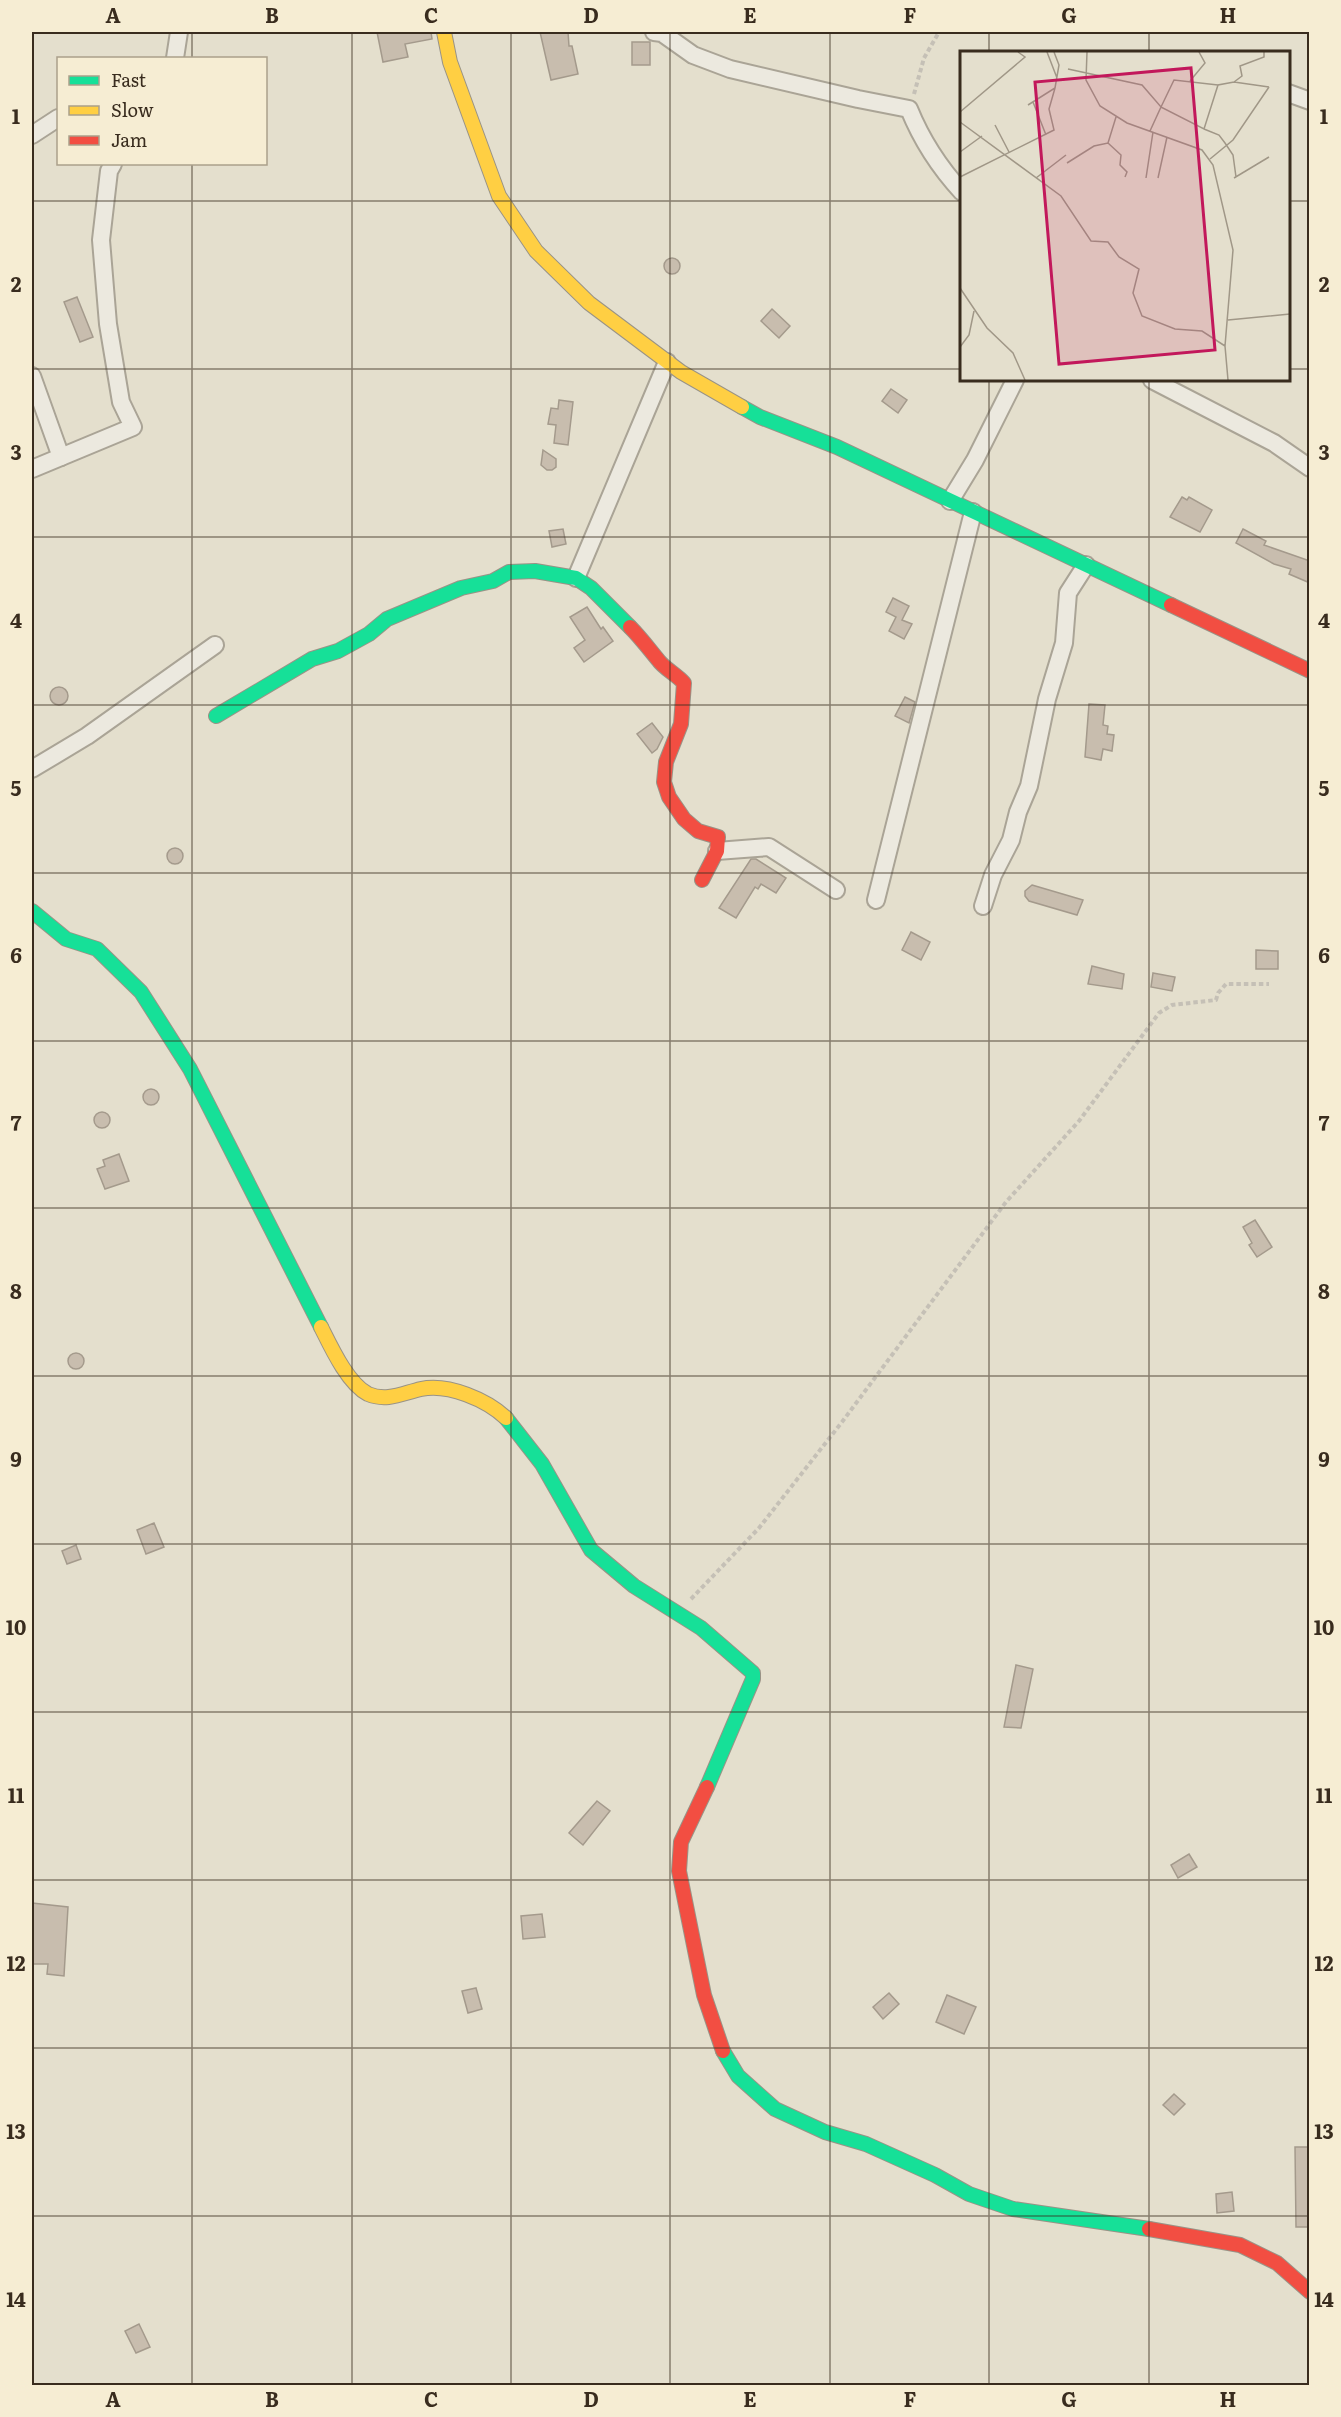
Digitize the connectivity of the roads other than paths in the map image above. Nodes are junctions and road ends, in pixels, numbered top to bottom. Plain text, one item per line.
1 (179, 32) edge
2 (444, 32) edge
3 (654, 32) edge
4 (175, 57) edge
5 (1290, 94) edge
6 (1310, 101) edge
7 (57, 119) edge
8 (32, 135) edge
9 (112, 165) edge
10 (960, 190) edge
11 (667, 362) junction
12 (32, 376) edge
13 (1014, 381) edge
14 (1154, 381) edge
15 (62, 457) junction
16 (1310, 468) edge
17 (32, 469) edge
18 (950, 501) junction
19 (972, 512) junction
20 (1086, 565) junction
21 (576, 578) junction
22 (215, 645) dead end
23 (1310, 671) edge
24 (216, 716) dead end
25 (32, 769) edge
26 (717, 851) junction
27 (702, 880) dead end
28 (836, 890) dead end
29 (876, 900) dead end
30 (983, 906) dead end
31 (32, 911) edge
32 (1310, 2292) edge

1 - 4 street
2 - 11 street
3 - 10 street
5 - 6 street
7 - 8 street
9 - 15 street
11 - 18 street
11 - 21 street
12 - 15 street
13 - 18 street
14 - 16 street
15 - 17 street
18 - 19 street
19 - 20 street
19 - 29 street
20 - 23 street
20 - 30 street
21 - 24 street
21 - 26 street
22 - 25 street
26 - 27 street
26 - 28 street
31 - 32 street

